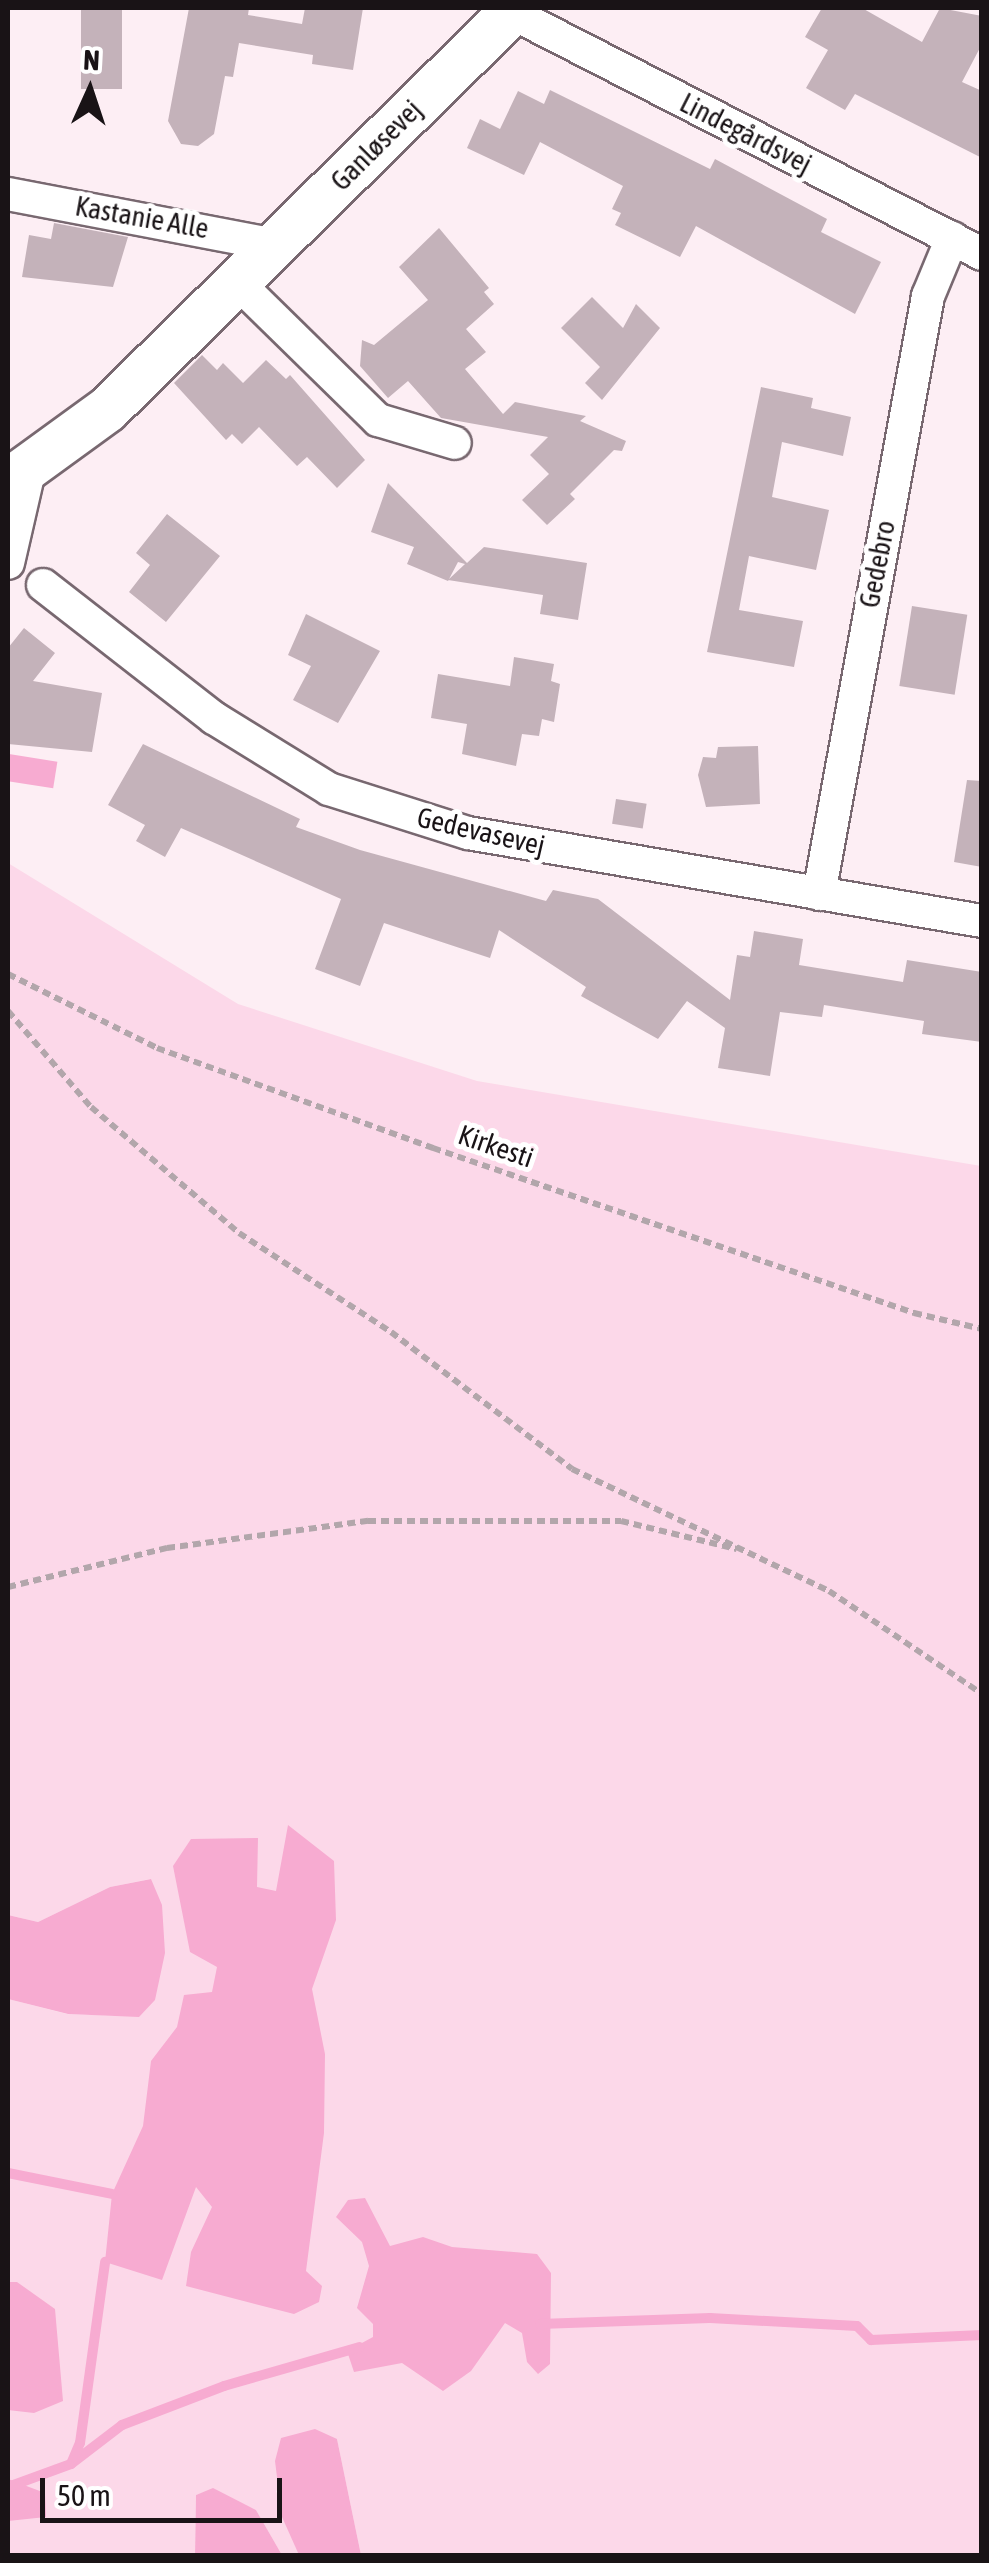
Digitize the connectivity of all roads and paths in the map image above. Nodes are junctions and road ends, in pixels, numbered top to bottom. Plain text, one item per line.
1 (512, 10) edge
2 (8, 194) edge
3 (952, 238) junction
4 (276, 245) junction
5 (982, 254) edge
6 (238, 283) junction
7 (455, 443) dead end
8 (18, 476) edge
9 (8, 563) edge
10 (43, 585) dead end
11 (819, 894) junction
12 (982, 921) edge
13 (8, 974) edge
14 (8, 1010) edge
15 (982, 1329) edge
16 (753, 1552) junction
17 (8, 1587) edge
18 (982, 1694) edge

1 - 3 street, Lindegårdsvej
1 - 4 street, Ganløsevej
2 - 4 street, Kastanie Alle
3 - 5 street, Lindegårdsvej
3 - 11 street, Gedebro
4 - 6 street, Ganløsevej
6 - 7 street
6 - 8 street, Ganløsevej
8 - 9 street
10 - 11 street, Gedevasevej
11 - 12 street, Gedevasevej
13 - 15 path, Kirkesti
14 - 16 path
16 - 17 path
16 - 18 path

